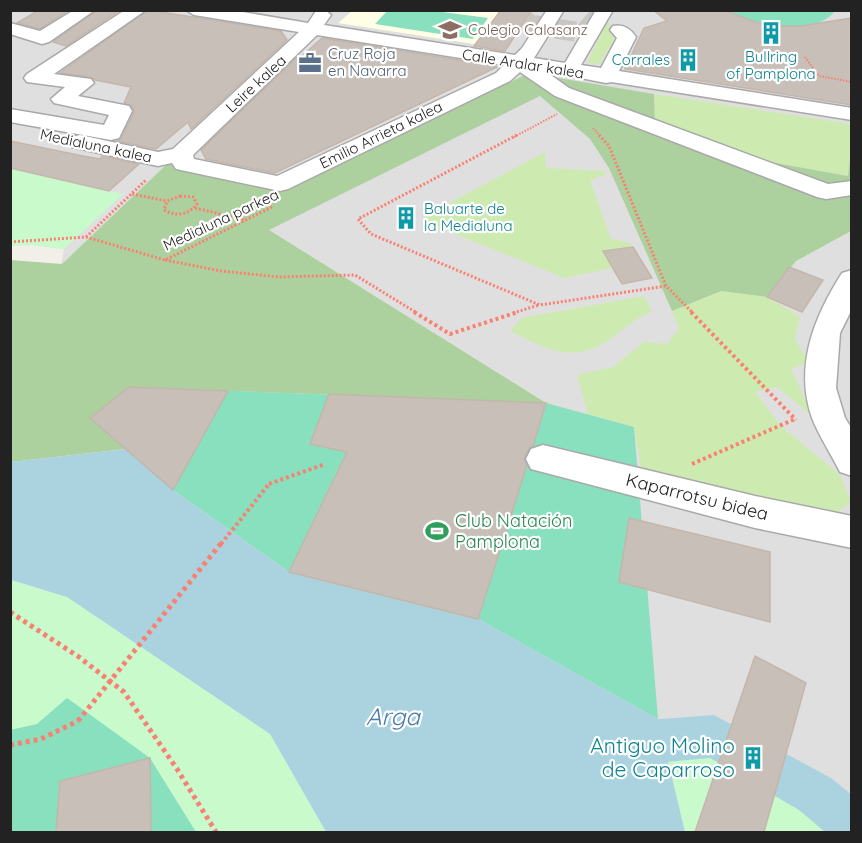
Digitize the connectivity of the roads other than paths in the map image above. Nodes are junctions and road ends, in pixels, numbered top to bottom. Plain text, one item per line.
1 (87, 10) edge
2 (112, 10) edge
3 (138, 10) edge
4 (194, 10) edge
5 (327, 10) edge
6 (605, 10) edge
7 (547, 13) edge
8 (29, 16) dead end
9 (10, 28) edge
10 (312, 28) junction
11 (619, 30) dead end
12 (574, 62) dead end
13 (519, 63) junction
14 (21, 68) dead end
15 (606, 77) junction
16 (852, 114) edge
17 (10, 115) edge
18 (10, 128) edge
19 (181, 154) junction
20 (852, 188) edge
21 (852, 279) edge
22 (543, 459) dead end
23 (852, 462) edge
24 (852, 532) edge

1 - 9 street
2 - 14 street
3 - 17 street
4 - 10 street, Calle Aralar kalea
5 - 10 street, Leire kalea
6 - 12 street
7 - 13 street, Emilio Arrieta kalea
8 - 9 street
10 - 13 street, Calle Aralar kalea
10 - 19 street, Leire kalea
11 - 15 street
13 - 15 street, Calle Aralar kalea
13 - 19 street, Emilio Arrieta kalea
13 - 20 street
15 - 16 street, Calle Aralar kalea
18 - 19 street, Medialuna kalea
21 - 23 street
22 - 24 street, Kaparrotsu bidea

